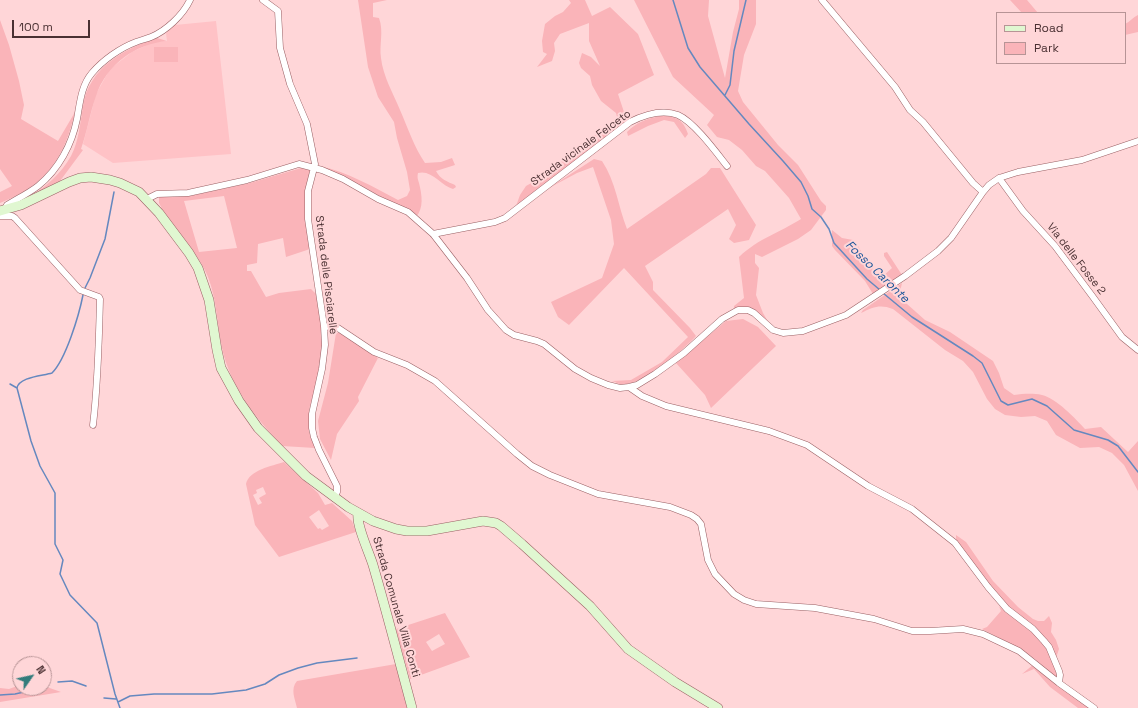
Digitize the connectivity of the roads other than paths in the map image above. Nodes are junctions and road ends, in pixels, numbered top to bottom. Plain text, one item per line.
1 (190, 0) edge
2 (263, 0) edge
3 (822, 0) edge
4 (1138, 141) edge
5 (727, 166) dead end
6 (315, 168) junction
7 (999, 178) junction
8 (982, 192) junction
9 (147, 199) junction
10 (1, 212) edge
11 (433, 234) junction
12 (324, 326) junction
13 (1138, 350) edge
14 (629, 387) junction
15 (93, 425) dead end
16 (334, 498) junction
17 (358, 513) junction
18 (1059, 683) junction
19 (412, 708) edge
20 (718, 708) edge
21 (1094, 708) edge

1 - 10 street
2 - 6 street, Strada delle Pisciarelle
3 - 8 street
4 - 7 street
5 - 11 street, Strada vicinale Felceto
6 - 9 street
6 - 11 street
6 - 12 street, Strada delle Pisciarelle
7 - 8 street
7 - 13 street, Via delle Fosse 2
8 - 14 street
9 - 10 main road
9 - 16 main road
10 - 15 street
11 - 14 street
12 - 16 street, Strada delle Pisciarelle
12 - 18 street
14 - 18 street
16 - 17 main road
17 - 19 main road, Strada Comunale Villa Conti
17 - 20 main road
18 - 21 street

